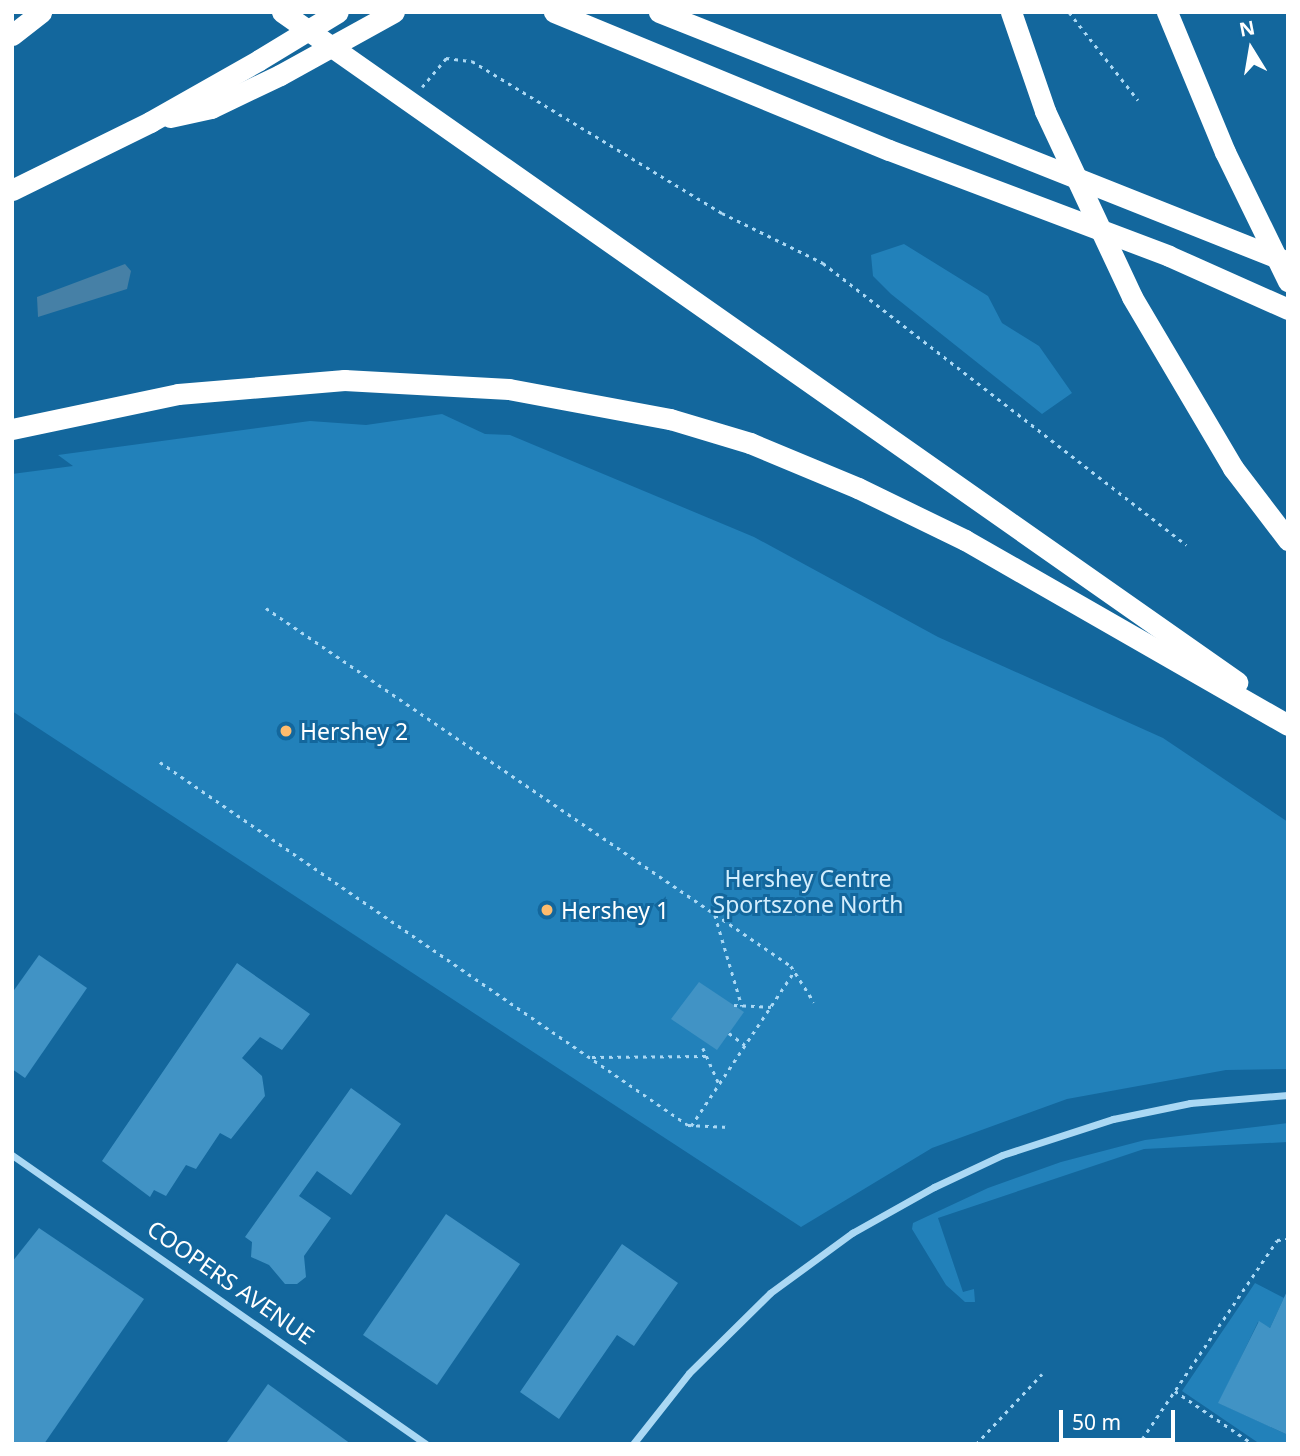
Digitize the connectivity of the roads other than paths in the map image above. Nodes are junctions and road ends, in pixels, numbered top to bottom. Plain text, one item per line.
1 (41, 12) edge
2 (282, 12) edge
3 (338, 12) edge
4 (394, 12) edge
5 (554, 12) edge
6 (659, 12) edge
7 (1011, 12) edge
8 (1167, 12) edge
9 (12, 35) edge
10 (150, 122) junction
11 (12, 190) edge
12 (1288, 262) edge
13 (1288, 281) edge
14 (1288, 309) edge
15 (12, 429) edge
16 (1288, 540) edge
17 (1288, 718) edge
18 (1288, 725) edge
19 (1288, 1094) edge
20 (12, 1154) edge
21 (426, 1444) edge
22 (633, 1444) edge

1 - 9 highway
2 - 17 highway
3 - 10 highway, bridge
4 - 10 highway, bridge
5 - 14 highway
6 - 12 highway
7 - 16 highway, bridge
8 - 13 highway, bridge
10 - 11 highway
15 - 18 highway
19 - 22 street
20 - 21 street, COOPERS AVENUE

